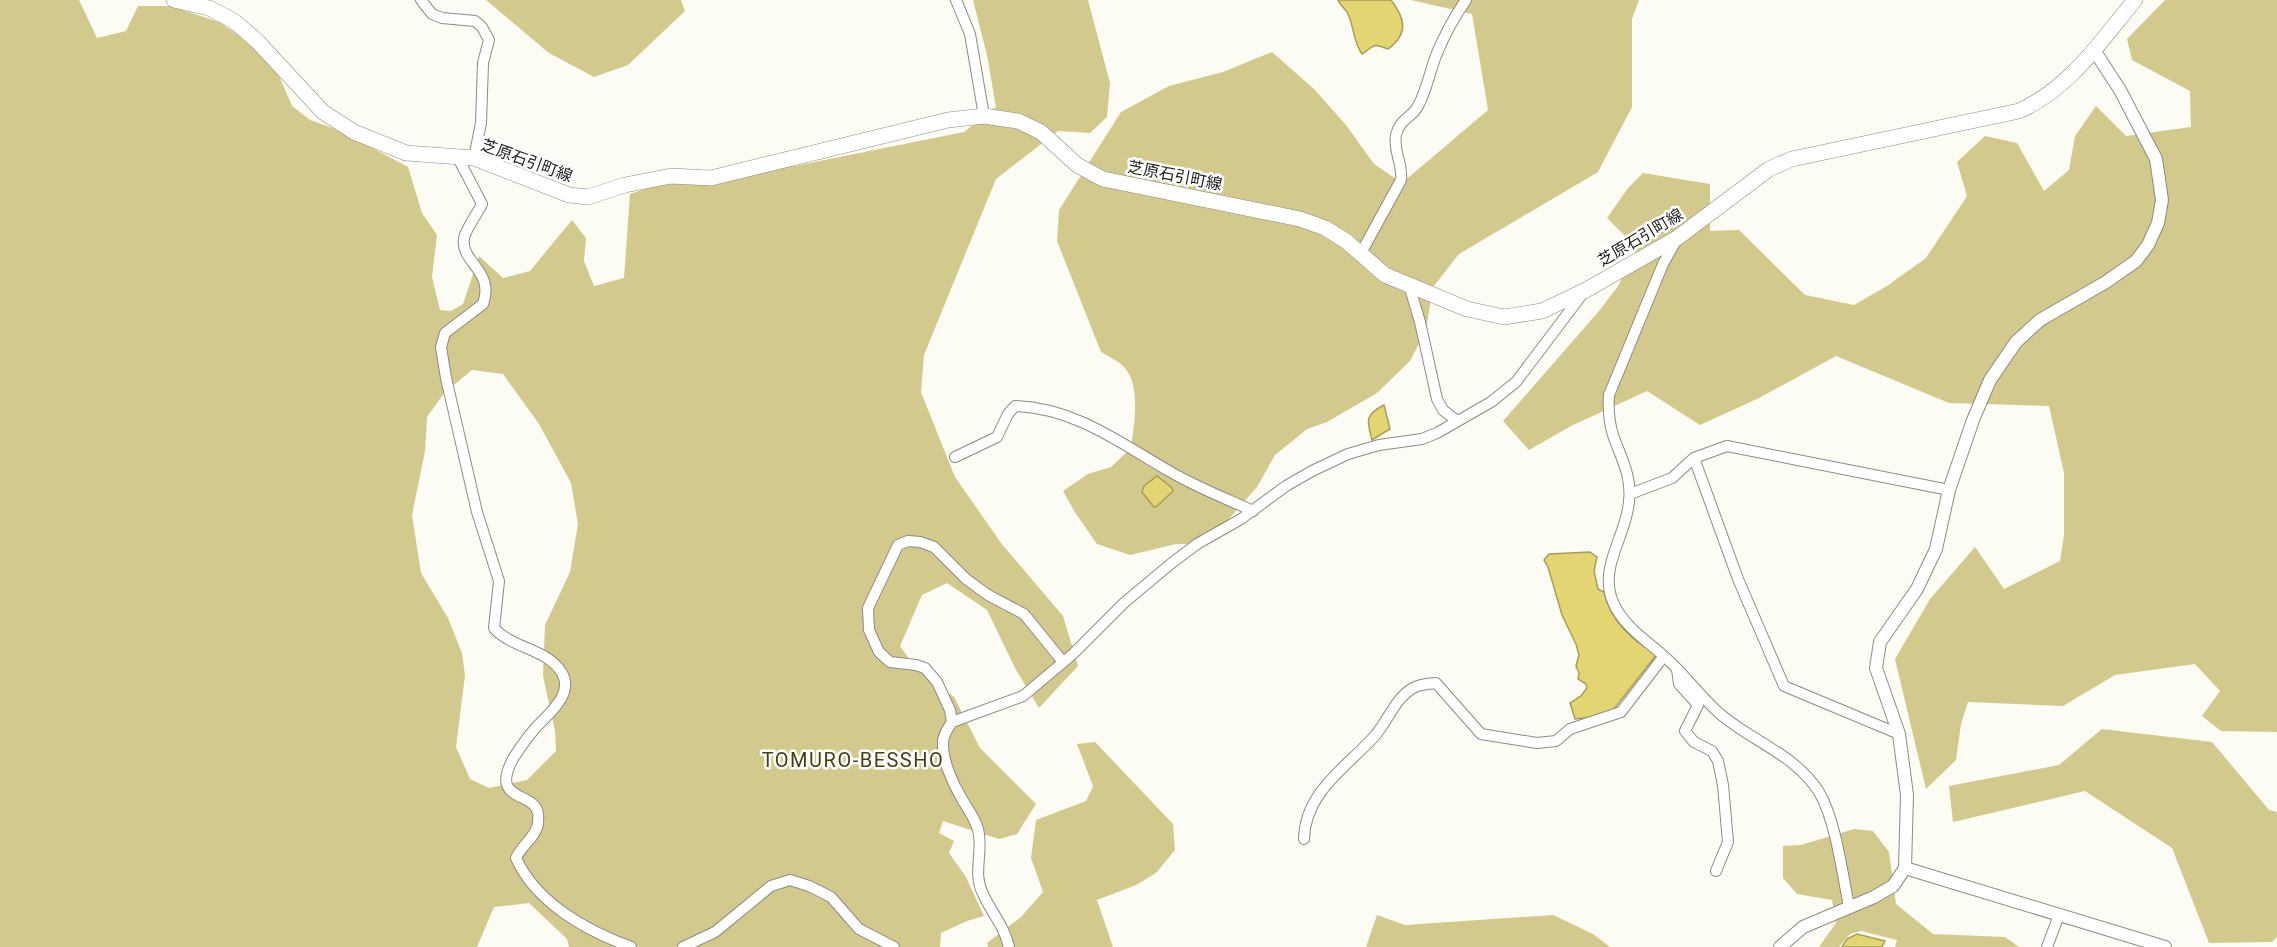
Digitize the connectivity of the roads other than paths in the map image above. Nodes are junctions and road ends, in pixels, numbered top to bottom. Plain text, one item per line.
1 (174, 0) edge
2 (421, 0) edge
3 (956, 0) edge
4 (1466, 0) edge
5 (2135, 0) edge
6 (2094, 50) junction
7 (984, 116) junction
8 (458, 158) junction
9 (474, 158) junction
10 (1677, 238) junction
11 (1361, 253) junction
12 (1409, 285) junction
13 (1586, 290) junction
14 (1457, 421) junction
15 (955, 457) dead end
16 (1694, 458) junction
17 (1949, 490) junction
18 (1630, 494) junction
19 (1252, 511) junction
20 (1664, 656) junction
21 (1062, 662) junction
22 (1677, 669) junction
23 (952, 722) junction
24 (1899, 734) junction
25 (1304, 839) dead end
26 (1905, 868) junction
27 (1716, 871) dead end
28 (1849, 906) junction
29 (2059, 915) junction
30 (631, 947) edge
31 (683, 947) edge
32 (894, 947) edge
33 (1009, 947) edge
34 (1780, 947) edge
35 (2047, 947) edge
36 (2165, 947) edge

1 - 8 main road, 芝原石引町線
2 - 9 street
3 - 7 street
4 - 11 street
5 - 6 main road, 芝原石引町線
6 - 10 main road, 芝原石引町線
6 - 17 street
7 - 9 main road, 芝原石引町線
7 - 11 main road, 芝原石引町線
8 - 9 main road, 芝原石引町線
8 - 30 street
10 - 13 main road, 芝原石引町線
10 - 18 street
11 - 12 main road, 芝原石引町線
12 - 13 main road, 芝原石引町線
12 - 14 street
13 - 14 street
14 - 19 street
15 - 19 street
16 - 17 street
16 - 18 street
16 - 24 street
17 - 24 street
18 - 20 street
19 - 21 street
20 - 22 street
20 - 25 street
21 - 23 street
21 - 23 street
22 - 27 street
22 - 28 street
23 - 33 street
24 - 26 street
26 - 28 street
26 - 29 street
28 - 34 street
29 - 35 street
29 - 36 street
31 - 32 street

